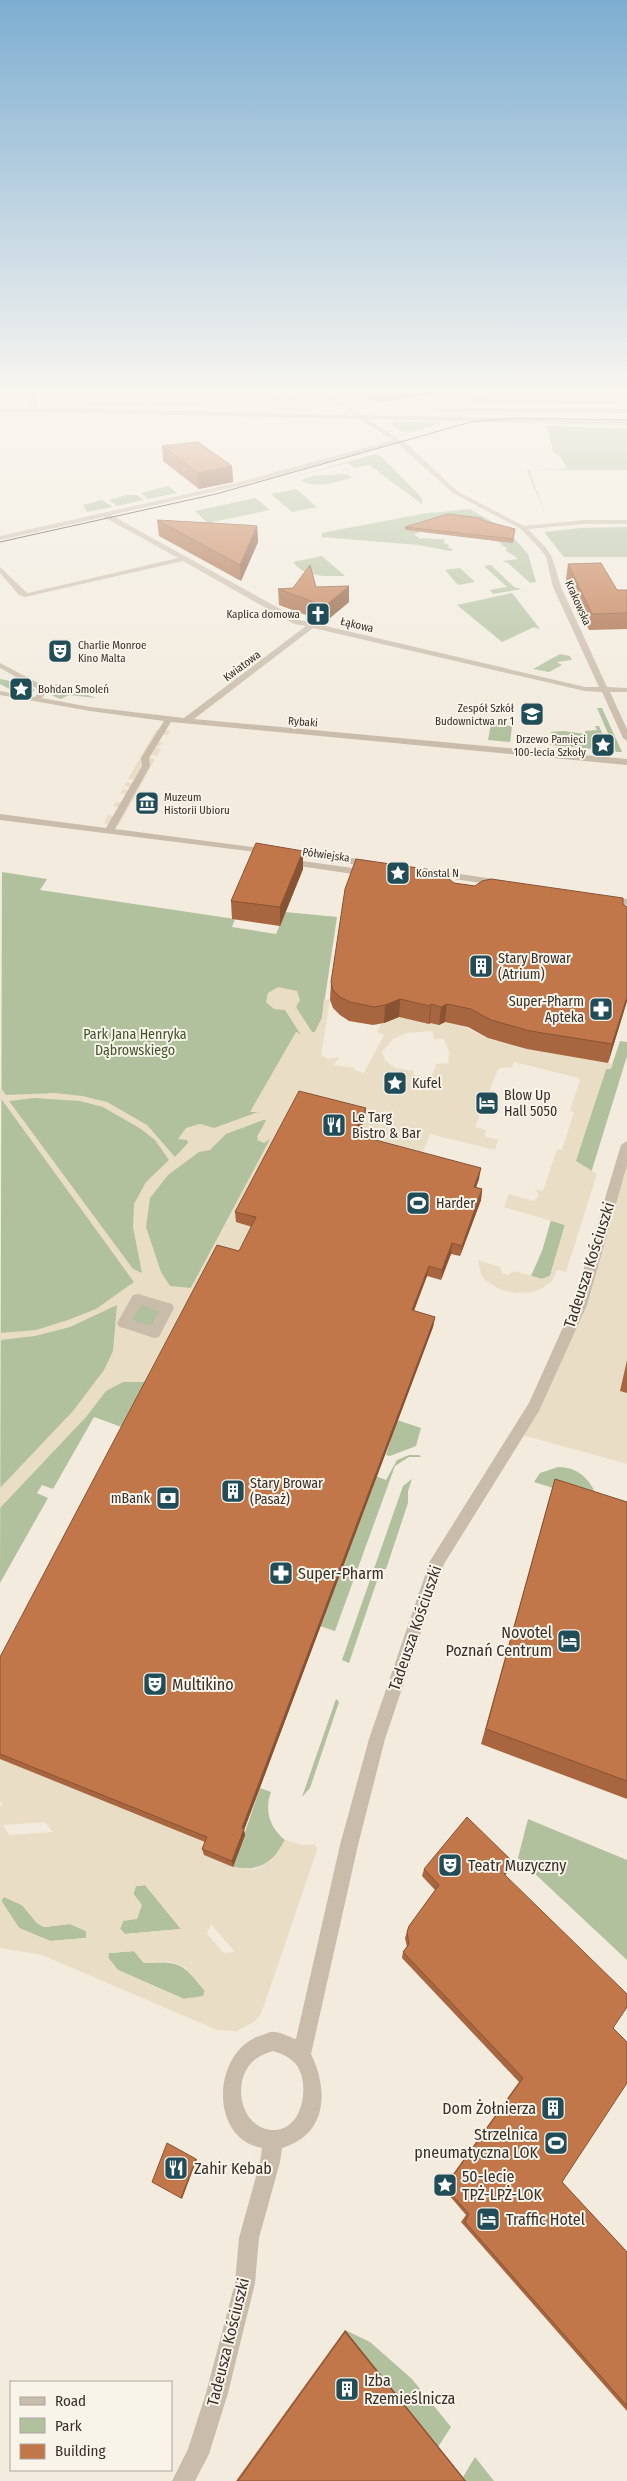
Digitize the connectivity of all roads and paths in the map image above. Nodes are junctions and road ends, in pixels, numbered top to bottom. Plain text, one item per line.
1 (146, 506) edge
2 (481, 506) edge
3 (106, 515) junction
4 (627, 522) edge
5 (523, 528) junction
6 (0, 538) edge
7 (184, 559) junction
8 (0, 569) edge
9 (311, 626) junction
10 (0, 665) edge
11 (605, 690) junction
12 (627, 690) edge
13 (0, 693) edge
14 (37, 699) junction
15 (169, 719) junction
16 (186, 721) junction
17 (627, 738) edge
18 (627, 762) edge
19 (0, 817) edge
20 (109, 831) junction
21 (260, 852) junction
22 (386, 866) edge
23 (415, 870) edge
24 (375, 874) edge
25 (423, 881) edge
26 (511, 884) edge
27 (499, 893) edge
28 (597, 897) edge
29 (627, 902) edge
30 (602, 908) edge
31 (627, 912) edge
32 (627, 1145) edge
33 (302, 2054) junction
34 (273, 2140) junction
35 (183, 2481) edge

1 - 3 street
2 - 5 street, Krakowska
3 - 6 street
3 - 7 street, Łąkowa
4 - 5 street
5 - 11 street, Krakowska
7 - 8 street
7 - 9 street, Łąkowa
9 - 11 street, Łąkowa
9 - 16 street, Kwiatowa
10 - 14 street
11 - 12 street, Łąkowa
11 - 17 street, Krakowska
13 - 14 street, Rybaki
14 - 15 street, Rybaki
15 - 16 street, Rybaki
15 - 20 street
16 - 18 street, Rybaki
19 - 20 street, Półwiejska
20 - 21 street, Półwiejska
21 - 22 street, Półwiejska
21 - 24 street, Półwiejska
23 - 26 street
25 - 27 street
28 - 29 street
30 - 31 street
32 - 33 street, Tadeusza Kościuszki
33 - 34 street
33 - 34 street
34 - 35 street, Tadeusza Kościuszki

